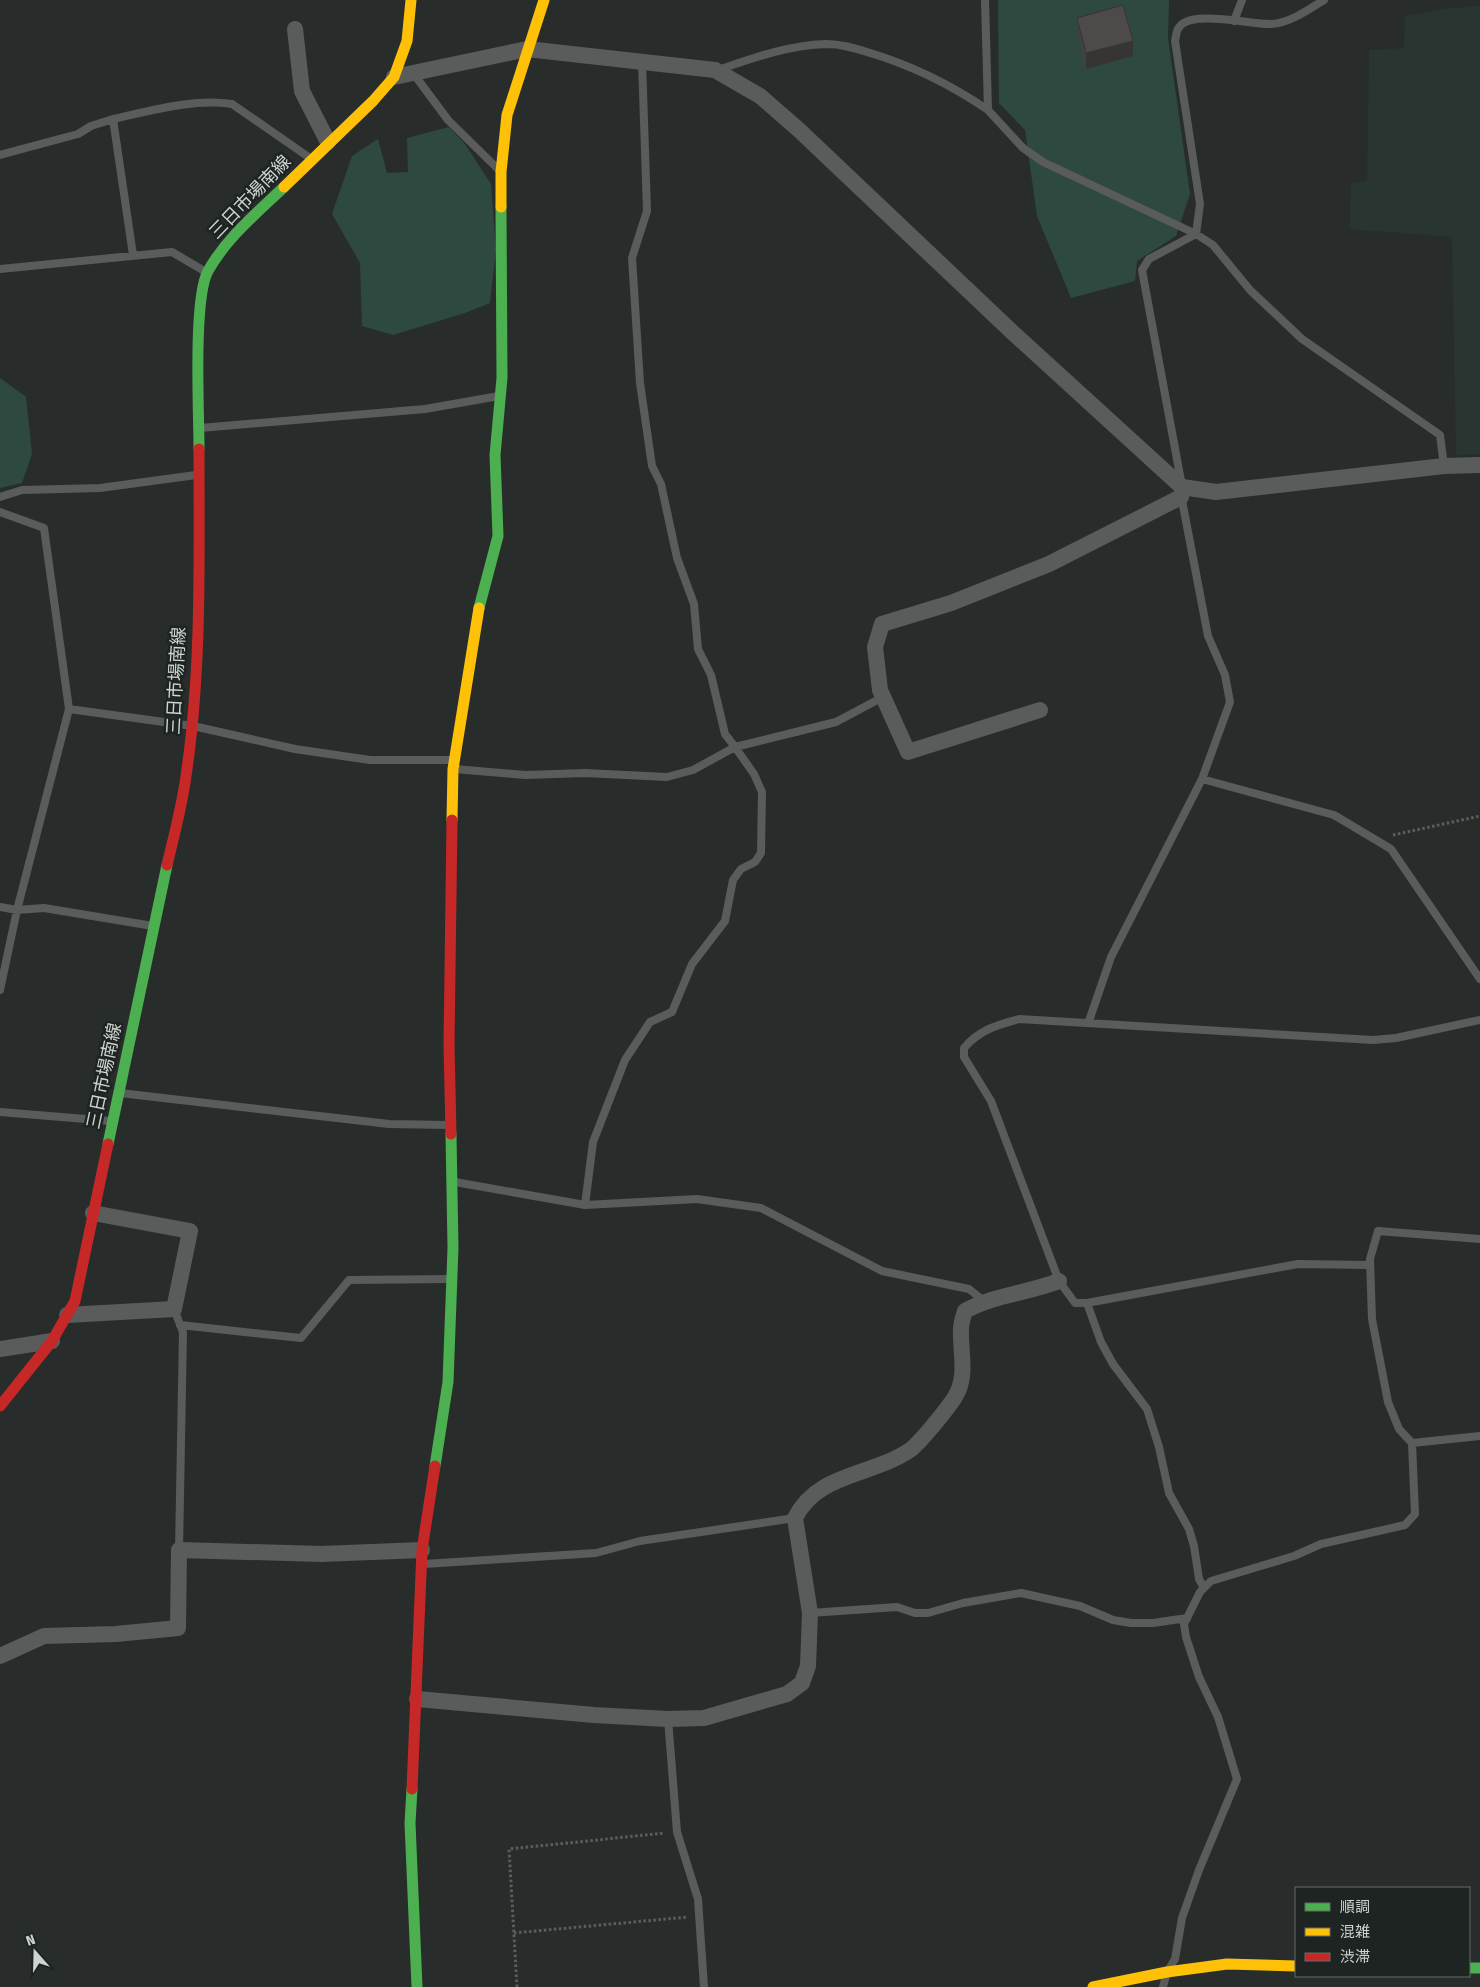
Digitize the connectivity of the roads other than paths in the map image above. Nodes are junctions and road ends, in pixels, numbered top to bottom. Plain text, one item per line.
1 (411, 0) edge
2 (544, 0) edge
3 (985, 0) edge
4 (1242, 0) edge
5 (1324, 0) edge
6 (1234, 21) junction
7 (295, 29) dead end
8 (527, 49) junction
9 (642, 61) junction
10 (716, 70) junction
11 (413, 73) junction
12 (394, 77) junction
13 (988, 110) junction
14 (113, 119) junction
15 (328, 142) junction
16 (0, 155) edge
17 (312, 159) junction
18 (501, 172) junction
19 (1196, 234) junction
20 (132, 255) junction
21 (0, 269) edge
22 (208, 273) junction
23 (501, 395) junction
24 (199, 428) junction
25 (1480, 465) edge
26 (1444, 466) junction
27 (198, 475) junction
28 (1182, 492) junction
29 (0, 497) edge
30 (0, 512) edge
31 (883, 697) junction
32 (69, 709) junction
33 (1040, 710) dead end
34 (193, 726) junction
35 (735, 747) junction
36 (453, 764) junction
37 (1202, 779) junction
38 (0, 907) edge
39 (17, 910) junction
40 (155, 927) junction
41 (1480, 979) edge
42 (0, 990) edge
43 (1480, 1020) edge
44 (1089, 1021) junction
45 (118, 1093) junction
46 (0, 1112) edge
47 (112, 1121) junction
48 (452, 1125) junction
49 (453, 1181) junction
50 (585, 1204) junction
51 (93, 1214) junction
52 (1480, 1239) edge
53 (1370, 1265) junction
54 (452, 1279) junction
55 (1059, 1280) junction
56 (984, 1301) junction
57 (1087, 1303) junction
58 (174, 1309) junction
59 (66, 1316) junction
60 (180, 1325) junction
61 (52, 1341) junction
62 (0, 1349) edge
63 (0, 1406) edge
64 (1480, 1436) edge
65 (1412, 1442) junction
66 (795, 1518) junction
67 (179, 1550) junction
68 (422, 1557) junction
69 (1204, 1588) junction
70 (810, 1613) junction
71 (1187, 1618) junction
72 (0, 1656) edge
73 (417, 1698) junction
74 (668, 1719) junction
75 (1295, 1966) edge
76 (1167, 1972) junction
77 (417, 1987) edge
78 (704, 1987) edge
79 (1093, 1987) edge
80 (1164, 1987) edge

1 - 12 street, 三日市場南線
2 - 8 street
3 - 13 lane
4 - 6 lane
5 - 6 lane
6 - 19 lane
7 - 15 street
8 - 9 street
8 - 11 street
8 - 18 street
9 - 10 street
9 - 35 lane
10 - 13 lane
10 - 28 street
11 - 12 street
11 - 18 lane
12 - 15 street, 三日市場南線
13 - 19 lane
14 - 16 lane
14 - 17 lane
14 - 20 lane
15 - 17 street, 三日市場南線
17 - 22 street, 三日市場南線
18 - 23 street
19 - 26 lane
19 - 28 lane
20 - 21 lane
20 - 22 lane
22 - 24 street, 三日市場南線
23 - 24 lane
23 - 36 street
24 - 27 street, 三日市場南線
25 - 26 street
26 - 28 street
27 - 29 lane
27 - 34 street, 三日市場南線
28 - 31 street
28 - 37 lane
30 - 32 lane
31 - 33 street
31 - 35 lane
32 - 34 lane
32 - 39 lane
34 - 36 lane
34 - 40 street, 三日市場南線
35 - 36 lane
35 - 50 lane
36 - 48 street
37 - 41 lane
37 - 44 lane
38 - 39 lane
39 - 40 lane
39 - 42 lane
40 - 45 street, 三日市場南線
43 - 44 lane
44 - 55 lane
45 - 47 street, 三日市場南線
45 - 48 lane
46 - 47 lane
47 - 51 street, 三日市場南線
48 - 49 street
49 - 50 lane
49 - 54 street
50 - 56 lane
51 - 58 street
51 - 59 street, 三日市場南線
52 - 53 lane
53 - 57 lane
53 - 65 lane
54 - 60 lane
54 - 68 street
55 - 56 street
55 - 57 lane
56 - 66 street
57 - 69 lane
58 - 59 street
58 - 60 lane
59 - 61 street, 三日市場南線
60 - 67 lane
61 - 62 street
61 - 63 street, 三日市場南線
64 - 65 lane
65 - 69 lane
66 - 68 lane
66 - 70 street
67 - 68 street
67 - 72 street
68 - 73 street
69 - 71 lane
70 - 71 lane
70 - 74 street
71 - 76 lane
73 - 74 street
73 - 77 street
74 - 78 lane
75 - 76 street
76 - 79 street
76 - 80 lane

